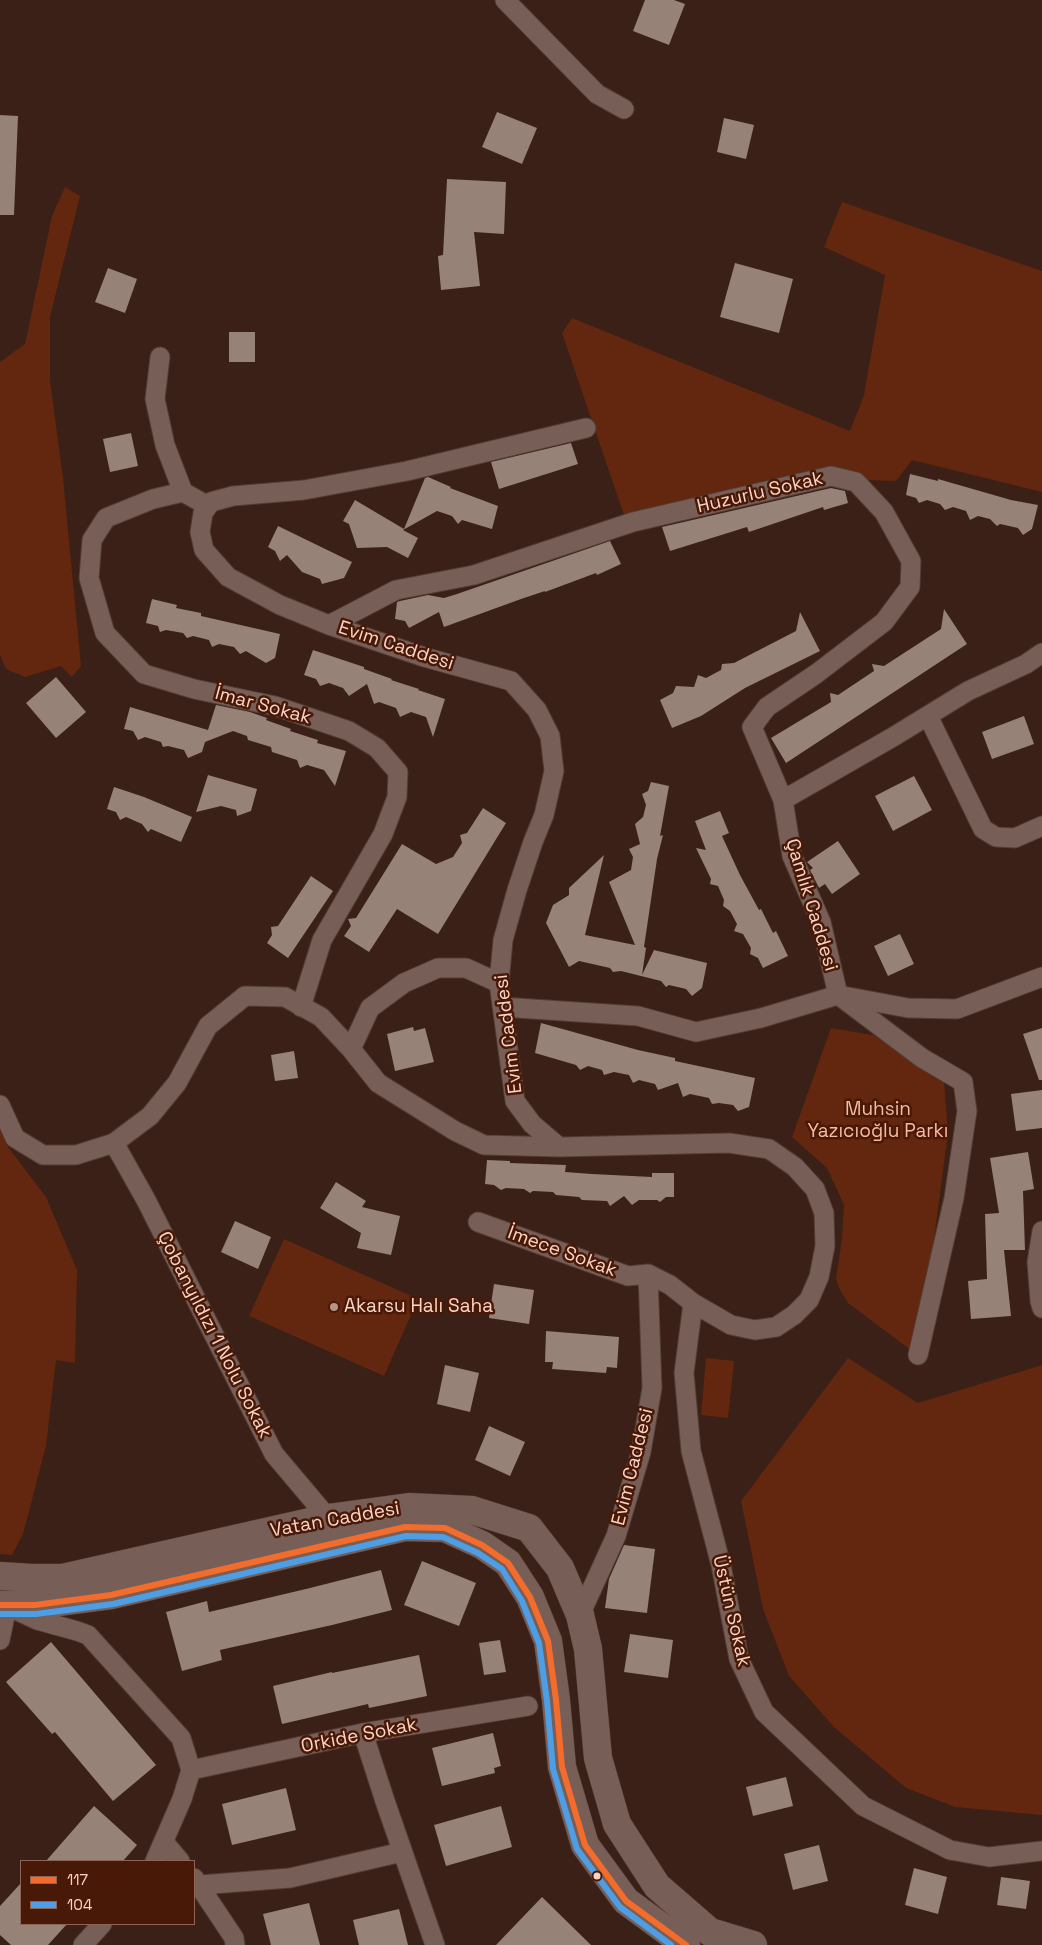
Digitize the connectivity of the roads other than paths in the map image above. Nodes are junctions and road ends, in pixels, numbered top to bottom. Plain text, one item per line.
1 (505, 0) edge
2 (624, 109) dead end
3 (160, 357) dead end
4 (586, 428) dead end
5 (183, 492) junction
6 (208, 506) junction
7 (329, 625) junction
8 (1042, 653) edge
9 (928, 716) junction
10 (783, 800) junction
11 (1042, 826) edge
12 (1042, 977) edge
13 (499, 983) junction
14 (838, 995) junction
15 (301, 1006) junction
16 (502, 1007) junction
17 (351, 1049) junction
18 (0, 1105) edge
19 (114, 1143) junction
20 (559, 1147) junction
21 (478, 1222) dead end
22 (1042, 1231) edge
23 (648, 1274) junction
24 (693, 1303) junction
25 (1042, 1308) edge
26 (918, 1355) dead end
27 (328, 1518) junction
28 (0, 1576) edge
29 (3, 1606) edge
30 (580, 1615) junction
31 (0, 1640) edge
32 (528, 1706) dead end
33 (364, 1733) junction
34 (191, 1770) junction
35 (164, 1842) junction
36 (1042, 1851) edge
37 (402, 1852) junction
38 (155, 1860) edge
39 (179, 1860) edge
40 (197, 1882) edge
41 (101, 1925) edge
42 (83, 1945) edge
43 (236, 1945) edge
44 (435, 1945) edge
45 (686, 1945) edge
46 (753, 1945) edge

1 - 2 street
3 - 5 street
4 - 6 street
5 - 6 street
5 - 15 street, İmar Sokak
6 - 7 street, Evim Caddesi
7 - 10 street, Huzurlu Sokak
7 - 13 street, Evim Caddesi
8 - 9 street
9 - 10 street
9 - 11 street
10 - 14 street, Çamlık Caddesi
12 - 14 street
13 - 16 street, Evim Caddesi
13 - 17 street
14 - 16 street, Çamlık Caddesi
14 - 26 street
15 - 17 street
15 - 19 street
16 - 20 street, Evim Caddesi
17 - 20 street
18 - 19 street
19 - 27 street, Çobanyıldızı 1 Nolu Sokak
20 - 24 street
21 - 23 street, İmece Sokak
22 - 25 street
23 - 24 street
23 - 30 street, Evim Caddesi
24 - 36 street, Üstün Sokak
27 - 28 street, Vatan Caddesi
27 - 30 street, Vatan Caddesi
29 - 31 street
29 - 34 street
29 - 45 street, Vatan Caddesi
30 - 46 street, Vatan Caddesi
32 - 33 street, Orkide Sokak
33 - 34 street, Orkide Sokak
33 - 37 street
34 - 35 street
35 - 38 street
35 - 39 street
37 - 40 street
37 - 44 street
40 - 43 street
41 - 42 street

